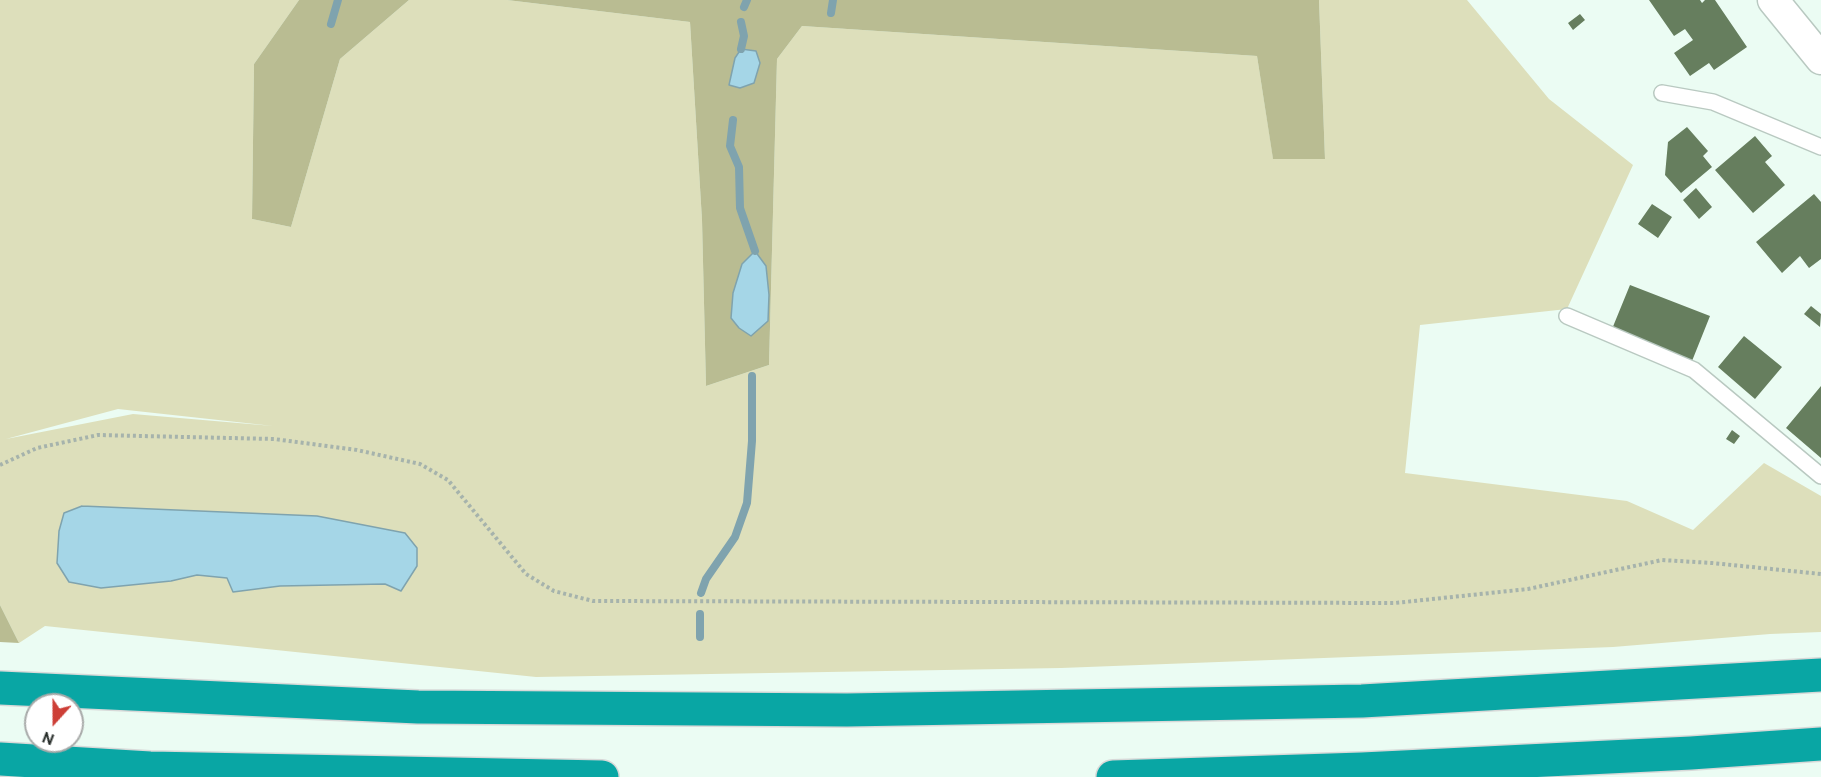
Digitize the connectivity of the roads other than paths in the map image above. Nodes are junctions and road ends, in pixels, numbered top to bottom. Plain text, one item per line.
1 (1773, 0) edge
2 (1821, 59) edge
3 (1662, 93) dead end
4 (1821, 147) edge
5 (1567, 316) dead end
6 (1821, 476) edge
7 (1821, 675) edge
8 (0, 688) edge
9 (1821, 744) edge
10 (0, 759) edge
11 (602, 777) edge
12 (1113, 777) edge

1 - 2 street
3 - 4 lane
5 - 6 lane
7 - 8 highway
9 - 12 highway
10 - 11 highway

